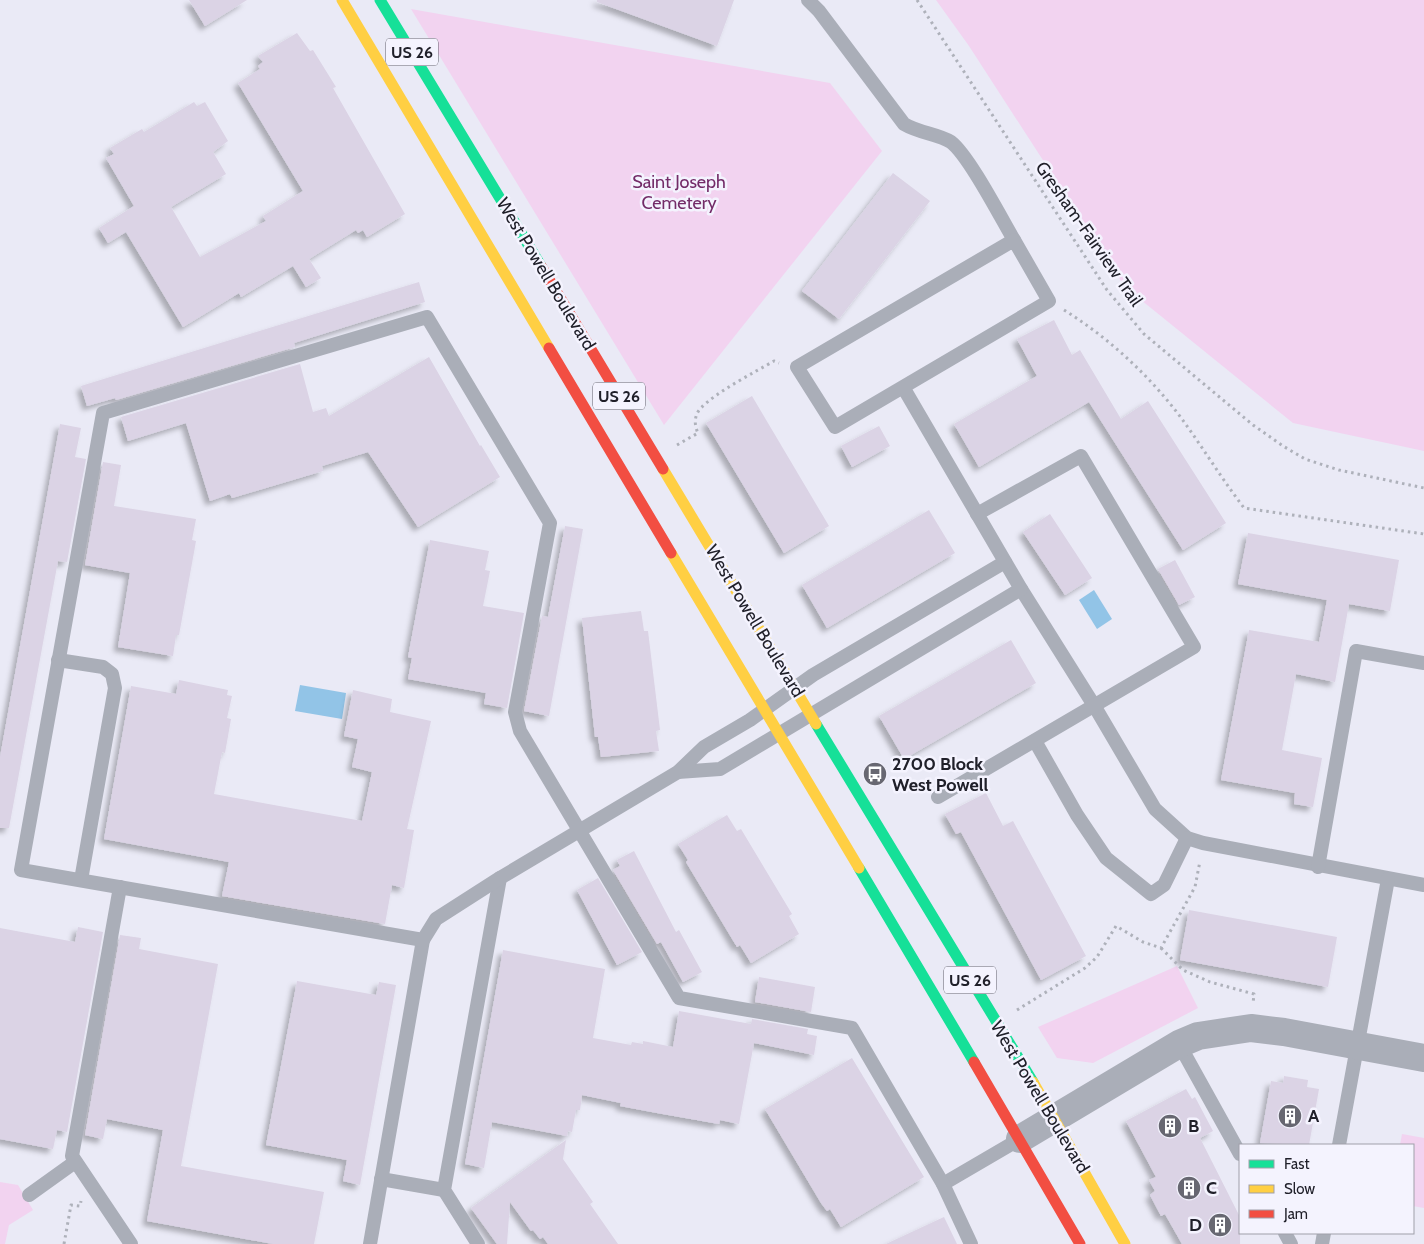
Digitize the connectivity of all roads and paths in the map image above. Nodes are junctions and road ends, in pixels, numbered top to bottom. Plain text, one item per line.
1 (342, 0) edge
2 (380, 0) edge
3 (808, 0) edge
4 (917, 0) edge
5 (1014, 240) junction
6 (1049, 301) junction
7 (797, 367) junction
8 (903, 387) junction
9 (656, 457) junction
10 (1424, 488) edge
11 (977, 514) junction
12 (1424, 534) edge
13 (1005, 562) junction
14 (1021, 589) junction
15 (58, 660) junction
16 (1424, 663) edge
17 (795, 688) junction
18 (1095, 707) junction
19 (764, 710) junction
20 (811, 715) junction
21 (779, 735) junction
22 (1035, 741) junction
23 (678, 772) junction
24 (938, 797) dead end
25 (580, 831) junction
26 (1187, 838) junction
27 (1203, 843) junction
28 (1318, 867) junction
29 (500, 878) junction
30 (1388, 879) junction
31 (81, 880) junction
32 (1424, 885) edge
33 (120, 887) junction
34 (423, 940) junction
35 (1160, 948) junction
36 (996, 1023) junction
37 (1251, 1028) junction
38 (1179, 1044) junction
39 (1357, 1045) junction
40 (1424, 1058) edge
41 (1054, 1118) junction
42 (1020, 1139) junction
43 (1339, 1144) edge
44 (1239, 1152) edge
45 (76, 1162) junction
46 (85, 1176) junction
47 (382, 1179) junction
48 (943, 1184) junction
49 (444, 1190) junction
50 (29, 1195) dead end
51 (64, 1244) edge
52 (131, 1244) edge
53 (370, 1244) edge
54 (478, 1244) edge
55 (971, 1244) edge
56 (1080, 1244) edge
57 (1126, 1244) edge

1 - 19 main road, West Powell Boulevard / US 26
2 - 9 main road, West Powell Boulevard / US 26
3 - 5 lane
4 - 10 path, Gresham-Fairview Trail
5 - 6 lane
5 - 7 lane
6 - 8 lane
6 - 12 path
7 - 8 lane
7 - 9 path
8 - 11 lane
9 - 17 main road, West Powell Boulevard / US 26
11 - 13 lane
11 - 18 lane
13 - 14 lane
13 - 17 lane
14 - 18 lane
14 - 20 lane
15 - 25 lane
15 - 31 lane
15 - 31 lane
16 - 28 lane
17 - 19 lane
17 - 20 main road, West Powell Boulevard / US 26
18 - 22 lane
18 - 26 lane
19 - 21 main road, West Powell Boulevard / US 26
19 - 23 lane
20 - 21 lane
20 - 36 main road, West Powell Boulevard / US 26
21 - 23 lane
21 - 42 main road, West Powell Boulevard / US 26
22 - 24 lane
22 - 26 lane
23 - 25 lane
25 - 29 lane
25 - 48 lane
26 - 27 lane
27 - 28 lane
27 - 35 path
28 - 30 lane
29 - 34 lane
29 - 49 lane
30 - 32 lane
30 - 39 lane
31 - 33 lane
33 - 34 lane
33 - 45 lane
34 - 47 lane
35 - 36 path
35 - 37 path
36 - 41 main road, West Powell Boulevard / US 26
37 - 38 street
37 - 39 street
38 - 41 street
38 - 44 lane
39 - 40 street
39 - 43 lane
41 - 42 street
41 - 57 main road, West Powell Boulevard / US 26
42 - 48 lane
42 - 56 main road, West Powell Boulevard / US 26
45 - 46 lane
45 - 50 lane
46 - 51 path
46 - 52 lane
47 - 49 lane
47 - 53 lane
48 - 55 lane
49 - 54 lane

